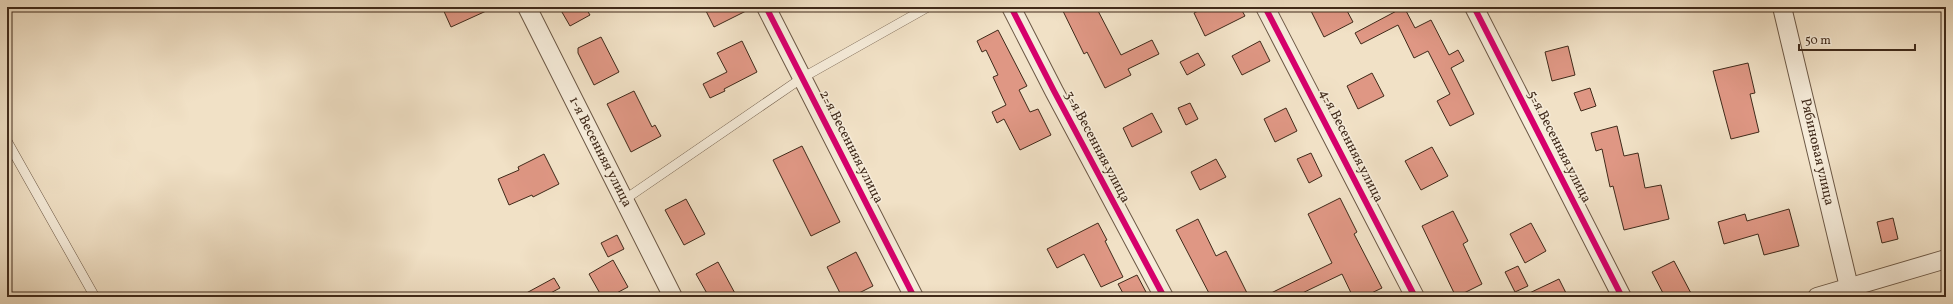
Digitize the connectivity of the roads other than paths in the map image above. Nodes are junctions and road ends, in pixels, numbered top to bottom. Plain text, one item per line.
1 (527, 7) edge
2 (766, 7) edge
3 (928, 7) edge
4 (1011, 7) edge
5 (1265, 7) edge
6 (1474, 7) edge
7 (1782, 7) edge
8 (802, 78) junction
9 (7, 141) edge
10 (624, 200) junction
11 (1946, 259) edge
12 (1851, 292) edge
13 (95, 297) edge
14 (674, 297) edge
15 (914, 297) edge
16 (1164, 297) edge
17 (1415, 297) edge
18 (1622, 297) edge
19 (1817, 297) edge

1 - 10 street, 1-я Весенняя улица
2 - 8 street, 2-я Весенняя улица
3 - 8 lane
4 - 16 street, 3-я Весенняя улица
5 - 17 street, 4-я Весенняя улица
6 - 18 street, 5-я Весенняя улица
7 - 12 street, Рябиновая улица
8 - 10 lane
8 - 15 street, 2-я Весенняя улица
9 - 13 lane
10 - 14 street, 1-я Весенняя улица
11 - 12 street
12 - 19 street

